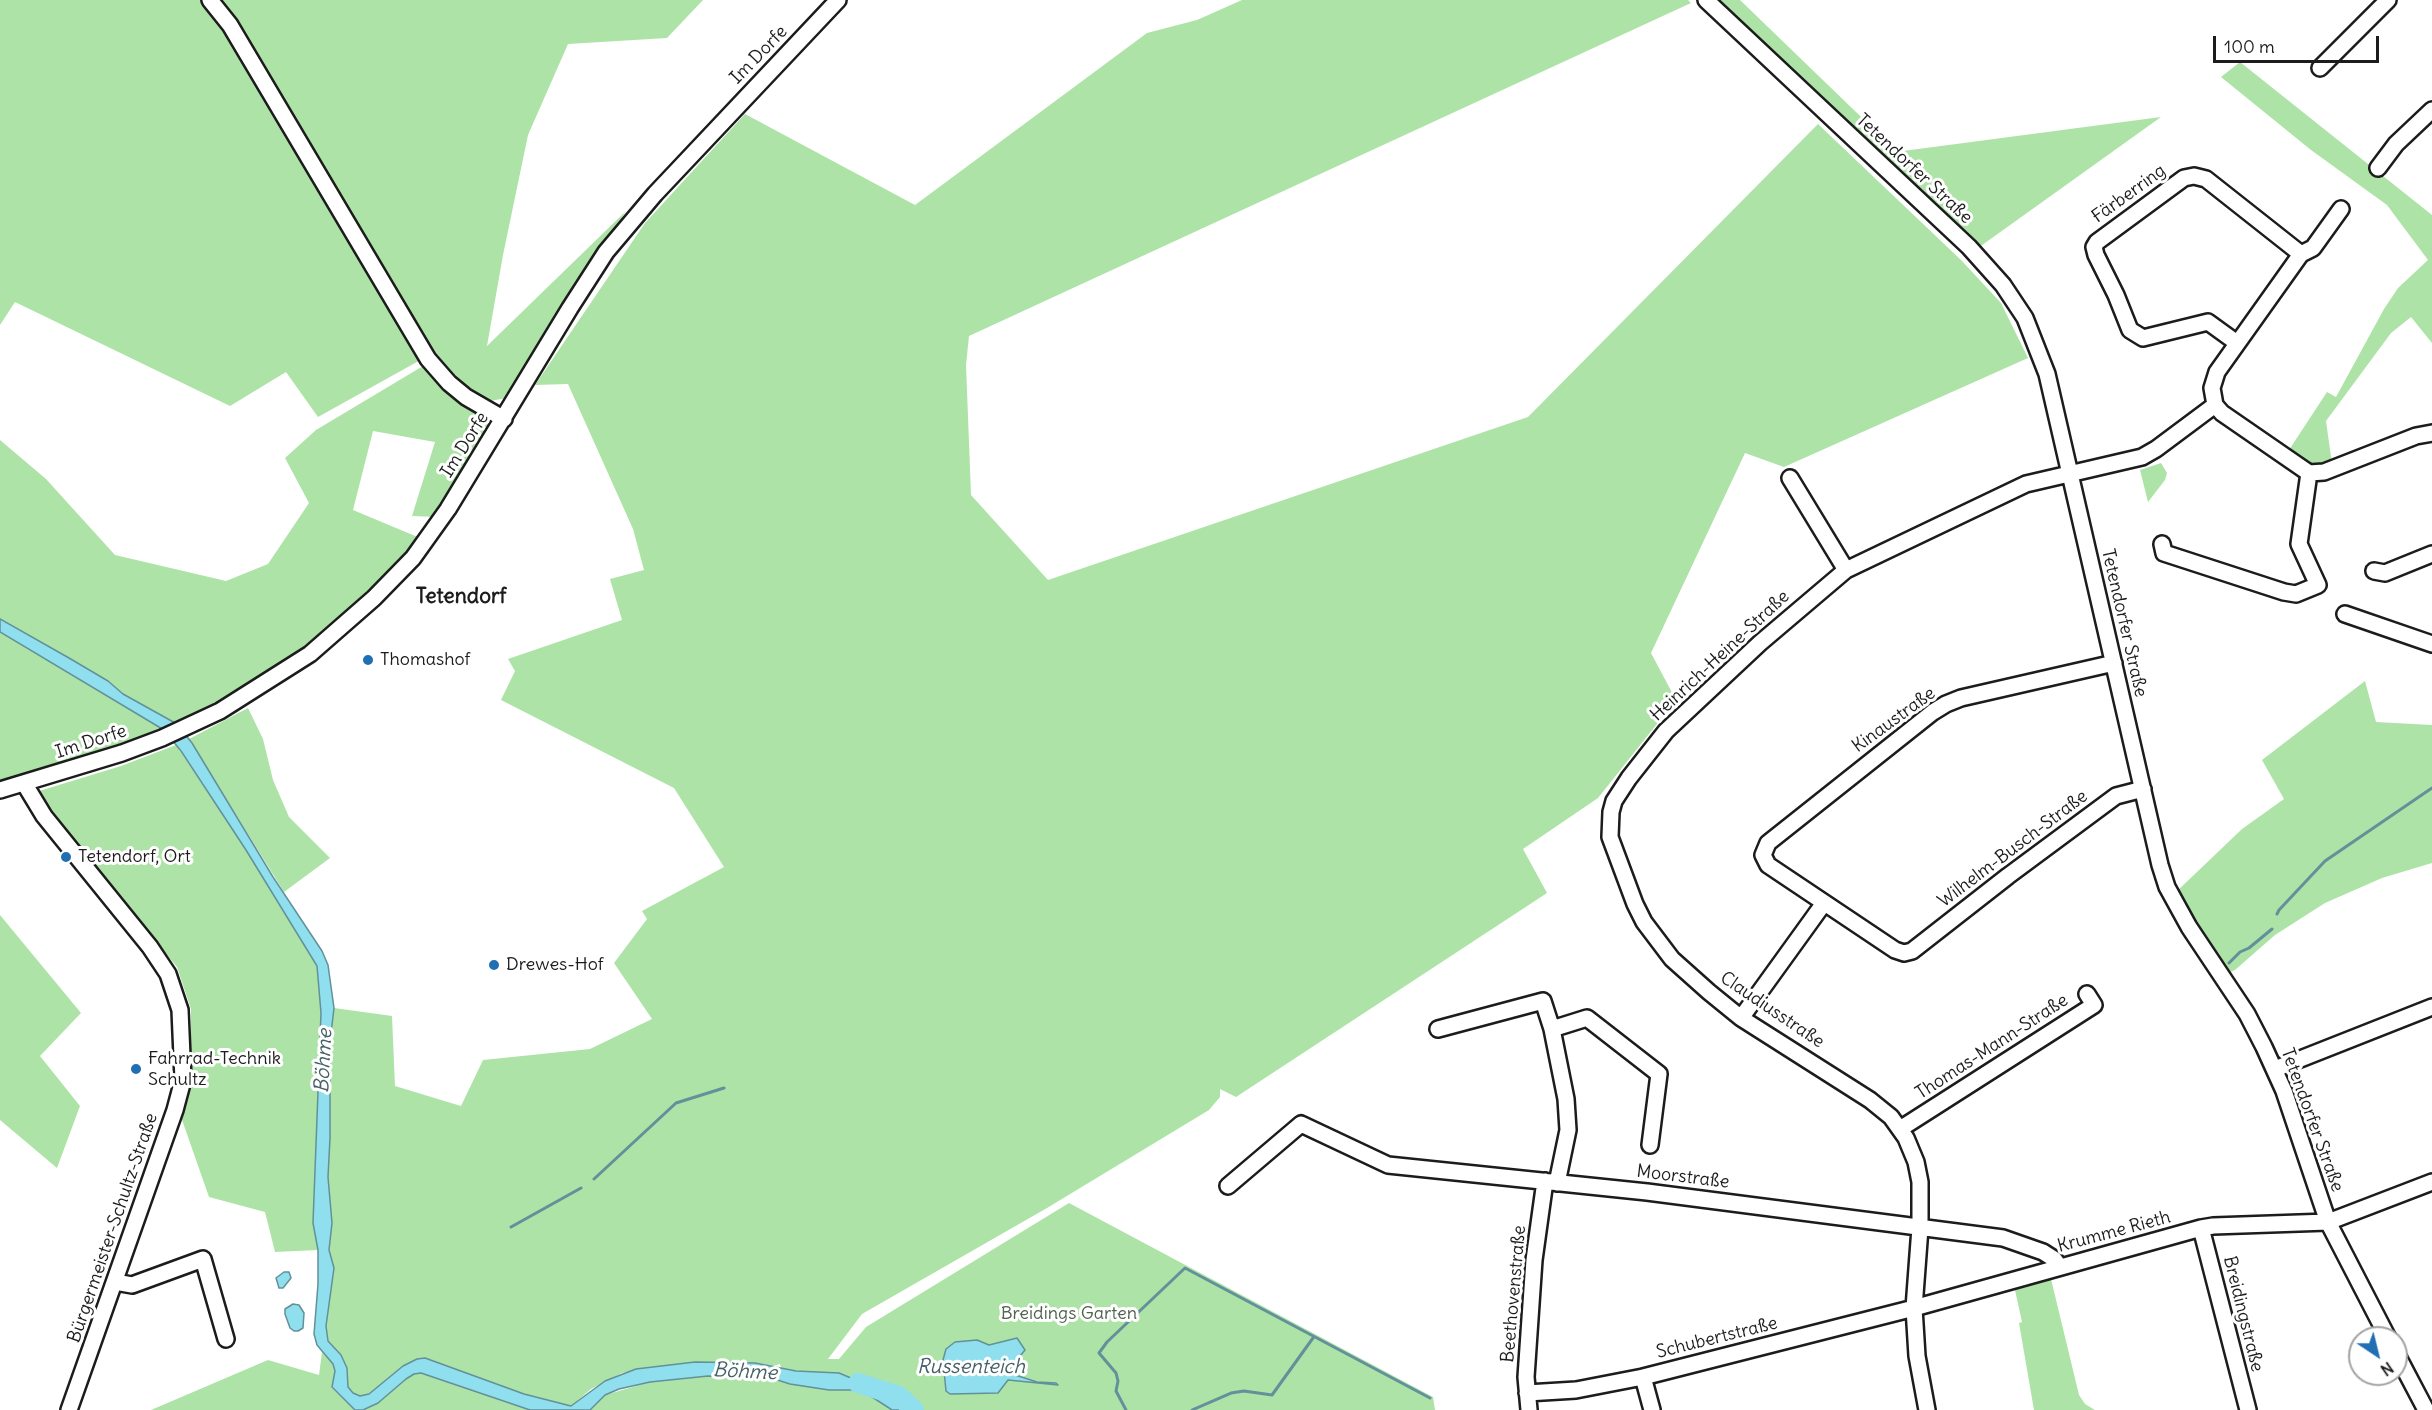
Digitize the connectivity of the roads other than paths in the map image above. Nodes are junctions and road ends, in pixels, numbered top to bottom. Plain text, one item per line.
1 (210, 0) edge
2 (838, 0) edge
3 (1706, 0) edge
4 (2388, 0) edge
5 (2320, 68) dead end
6 (2432, 110) edge
7 (2379, 168) dead end
8 (2341, 209) dead end
9 (2301, 254) junction
10 (2237, 344) junction
11 (2215, 405) junction
12 (504, 419) junction
13 (2432, 434) edge
14 (2309, 473) junction
15 (2070, 474) junction
16 (1790, 478) dead end
17 (2162, 544) dead end
18 (2432, 554) edge
19 (1846, 570) junction
20 (2374, 571) dead end
21 (2345, 614) dead end
22 (2432, 644) edge
23 (2114, 663) junction
24 (1629, 778) joint
25 (24, 783) junction
26 (0, 789) edge
27 (2143, 789) junction
28 (1824, 903) junction
29 (2087, 994) dead end
30 (2432, 1007) edge
31 (1741, 1018) junction
32 (1438, 1029) dead end
33 (1552, 1029) junction
34 (2275, 1069) junction
35 (1900, 1129) junction
36 (1650, 1145) dead end
37 (1551, 1182) junction
38 (2432, 1182) edge
39 (1228, 1186) dead end
40 (2328, 1222) junction
41 (1920, 1228) junction
42 (2201, 1228) junction
43 (2060, 1267) junction
44 (115, 1282) junction
45 (1914, 1308) junction
46 (2382, 1326) edge
47 (226, 1339) dead end
48 (2408, 1376) edge
49 (1643, 1377) junction
50 (1527, 1393) junction
51 (69, 1410) edge
52 (1529, 1410) edge
53 (1652, 1410) edge
54 (1927, 1410) edge
55 (2248, 1410) edge
56 (2426, 1410) edge

1 - 12 street
2 - 12 street, Im Dorfe
3 - 15 street, Tetendorfer Straße
4 - 5 street
6 - 7 street
8 - 9 street
9 - 10 street
9 - 10 street, Färberring
10 - 11 street
11 - 14 street
11 - 15 street, Heinrich-Heine-Straße
12 - 25 street, Im Dorfe
13 - 14 street
14 - 17 street
15 - 19 street, Heinrich-Heine-Straße
15 - 23 street, Tetendorfer Straße
16 - 19 street
18 - 20 street
19 - 24 street, Heinrich-Heine-Straße
21 - 22 street
23 - 27 street, Tetendorfer Straße
23 - 28 street, Kinaustraße
24 - 31 street, Claudiusstraße
25 - 26 street, Im Dorfe
25 - 44 street, Bürgermeister-Schultz-Straße
27 - 28 street, Wilhelm-Busch-Straße
27 - 34 street, Tetendorfer Straße
28 - 31 street
29 - 35 street, Thomas-Mann-Straße
30 - 34 street
31 - 35 street, Claudiusstraße
32 - 33 street, Beethovenstraße
33 - 36 street
33 - 37 street, Beethovenstraße
34 - 40 street, Tetendorfer Straße
35 - 41 street, Claudiusstraße
37 - 39 street, Moorstraße
37 - 41 street, Moorstraße
37 - 50 street, Beethovenstraße
38 - 40 street, Krumme Rieth
40 - 42 street, Krumme Rieth
40 - 46 street, Tetendorfer Straße
41 - 43 street, Moorstraße
41 - 45 street, Claudiusstraße
42 - 43 street, Krumme Rieth
42 - 55 street, Breidingstraße
43 - 45 street, Krumme Rieth
44 - 47 street
44 - 51 street, Bürgermeister-Schultz-Straße
45 - 49 street, Schubertstraße
45 - 54 street, Claudiusstraße
48 - 56 street
49 - 50 street, Schubertstraße
49 - 53 street
50 - 52 street, Beethovenstraße

